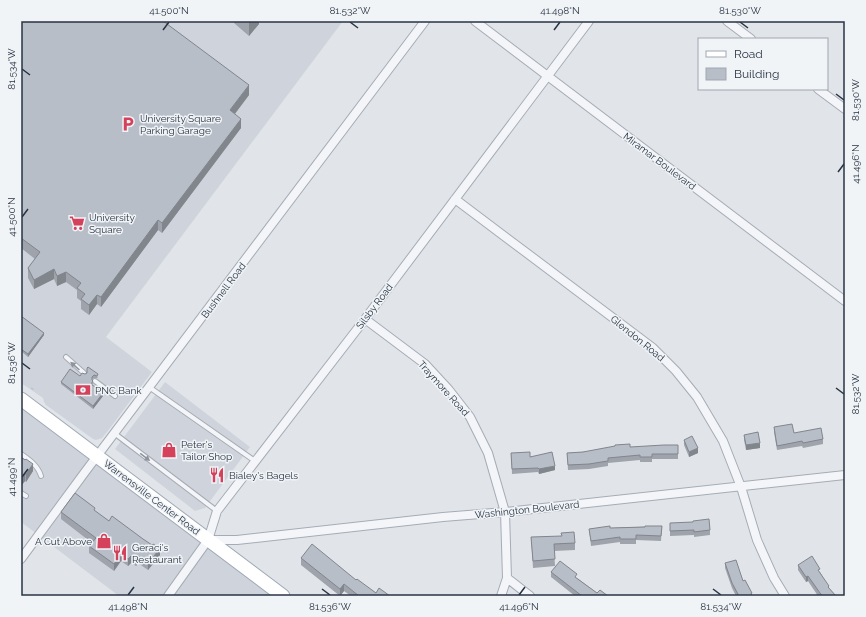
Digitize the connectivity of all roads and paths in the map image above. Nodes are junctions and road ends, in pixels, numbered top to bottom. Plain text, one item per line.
1 (425, 21) edge
2 (475, 21) edge
3 (589, 21) edge
4 (727, 21) edge
5 (750, 38) edge
6 (548, 76) junction
7 (819, 90) edge
8 (845, 109) edge
9 (455, 199) junction
10 (845, 301) edge
11 (365, 318) junction
12 (66, 357) dead end
13 (84, 373) edge
14 (95, 381) dead end
15 (149, 387) junction
16 (31, 388) dead end
17 (35, 390) dead end
18 (115, 396) dead end
19 (21, 399) edge
20 (114, 433) junction
21 (21, 454) edge
22 (97, 456) junction
23 (255, 461) junction
24 (845, 475) edge
25 (41, 476) dead end
26 (742, 487) junction
27 (21, 493) edge
28 (26, 496) dead end
29 (217, 511) junction
30 (505, 512) junction
31 (208, 540) junction
32 (21, 559) edge
33 (507, 578) junction
34 (168, 596) edge
35 (283, 596) edge
36 (501, 596) edge
37 (530, 596) edge
38 (785, 596) edge

1 - 15 street, Bushnell Road
2 - 6 street, Miramar Boulevard
3 - 6 street, Silsby Road
4 - 5 street
6 - 9 street, Silsby Road
6 - 10 street, Miramar Boulevard
7 - 8 street
9 - 11 street, Silsby Road
9 - 26 street, Glendon Road
11 - 23 street, Silsby Road
11 - 30 street, Traymore Road
13 -> 12 lane
14 - 18 lane
15 - 20 street, Bushnell Road
15 - 23 lane
16 - 17 path
19 - 22 main road, Warrensville Center Road
20 - 22 street, Bushnell Road
20 -> 29 lane
21 - 25 lane
22 - 31 main road, Warrensville Center Road
22 - 32 street, Bushnell Road
23 - 29 street, Silsby Road
24 - 26 street, Washington Boulevard
26 - 30 street, Washington Boulevard
26 - 38 street, Glendon Road
27 - 28 lane
29 - 31 street, Silsby Road
30 - 31 street, Washington Boulevard
30 - 33 street, Traymore Road
31 - 34 street, Silsby Road
31 - 35 main road, Warrensville Center Road
33 - 36 street, Traymore Road
33 - 37 street

